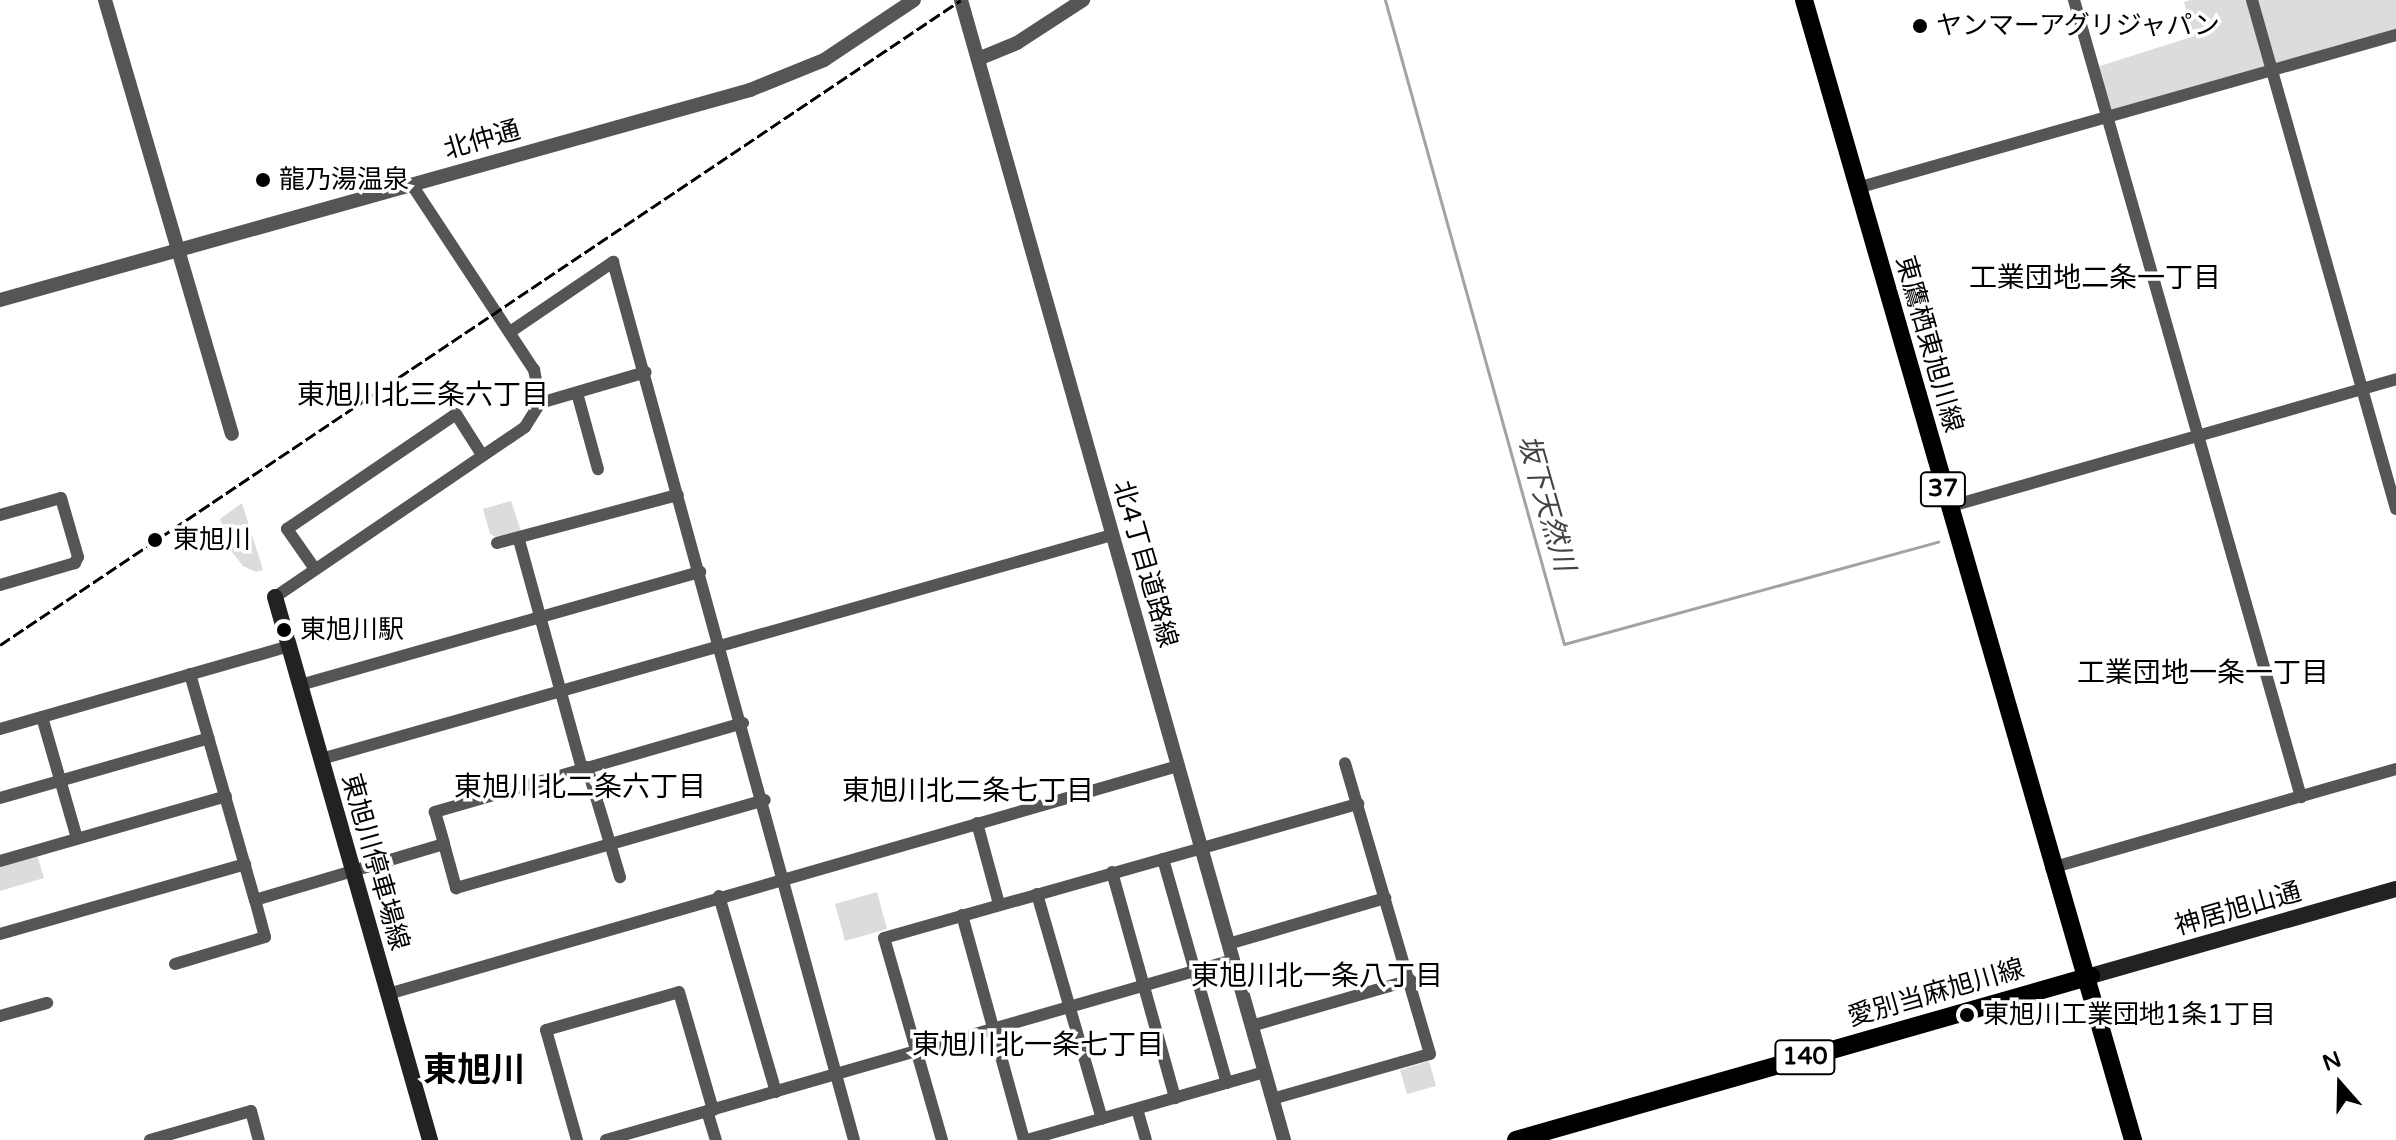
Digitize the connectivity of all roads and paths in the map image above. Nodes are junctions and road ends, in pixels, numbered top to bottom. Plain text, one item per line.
1 (105, 0) edge
2 (914, 0) edge
3 (961, 0) edge
4 (1083, 0) edge
5 (1804, 0) edge
6 (1816, 0) edge
7 (2074, 0) edge
8 (2252, 0) edge
9 (2396, 35) edge
10 (978, 59) junction
11 (2271, 70) junction
12 (2108, 117) junction
13 (412, 185) junction
14 (1863, 186) junction
15 (178, 250) junction
16 (0, 300) edge
17 (510, 332) junction
18 (646, 372) junction
19 (2396, 379) edge
20 (2362, 389) junction
21 (577, 393) junction
22 (540, 403) junction
23 (232, 434) dead end
24 (2199, 437) junction
25 (482, 455) junction
26 (598, 469) dead end
27 (678, 495) junction
28 (1954, 506) junction
29 (2396, 509) edge
30 (0, 515) edge
31 (1112, 535) junction
32 (519, 540) junction
33 (497, 543) dead end
34 (315, 569) junction
35 (700, 572) junction
36 (0, 585) edge
37 (275, 597) joint
38 (540, 616) junction
39 (721, 645) junction
40 (289, 646) junction
41 (190, 674) junction
42 (300, 685) junction
43 (561, 693) junction
44 (42, 717) junction
45 (743, 723) junction
46 (0, 729) edge
47 (209, 738) junction
48 (321, 759) junction
49 (1345, 763) dead end
50 (1178, 766) junction
51 (584, 768) junction
52 (2396, 769) edge
53 (60, 781) junction
54 (226, 796) junction
55 (2301, 797) junction
56 (0, 798) edge
57 (765, 800) junction
58 (1358, 804) junction
59 (977, 823) junction
60 (77, 838) junction
61 (444, 844) junction
62 (610, 844) junction
63 (1201, 849) junction
64 (1163, 859) junction
65 (0, 861) edge
66 (245, 864) junction
67 (2056, 866) junction
68 (353, 870) junction
69 (1112, 872) junction
70 (620, 877) dead end
71 (783, 877) junction
72 (2396, 889) edge
73 (1037, 894) junction
74 (719, 896) junction
75 (1385, 898) junction
76 (255, 900) junction
77 (999, 904) junction
78 (962, 915) junction
79 (0, 934) edge
80 (1228, 944) junction
81 (1233, 960) junction
82 (175, 964) dead end
83 (1194, 972) junction
84 (2088, 977) junction
85 (1410, 980) junction
86 (1143, 986) junction
87 (388, 994) junction
88 (47, 1003) dead end
89 (1069, 1007) junction
90 (0, 1016) edge
91 (1251, 1026) junction
92 (993, 1028) junction
93 (916, 1051) junction
94 (1264, 1072) junction
95 (835, 1074) junction
96 (1227, 1083) junction
97 (776, 1092) junction
98 (1175, 1098) junction
99 (1272, 1099) junction
100 (1137, 1109) junction
101 (710, 1110) junction
102 (1102, 1119) junction
103 (150, 1140) edge
104 (259, 1140) edge
105 (430, 1140) edge
106 (577, 1140) edge
107 (606, 1140) edge
108 (716, 1140) edge
109 (854, 1140) edge
110 (942, 1140) edge
111 (1026, 1140) edge
112 (1146, 1140) edge
113 (1284, 1140) edge
114 (1516, 1140) edge
115 (2133, 1140) edge

1 - 15 street
2 - 13 street, 北仲通
3 - 10 street, 北4丁目道路線
4 - 10 street
5 - 14 main road, 東鷹栖東旭川線 / 37
6 - 14 main road, 東鷹栖東旭川線 / 37
7 - 12 street
8 - 11 street
9 - 11 street
10 - 31 street, 北4丁目道路線
11 - 12 street
11 - 20 street
12 - 14 street
12 - 24 street
13 - 15 street, 北仲通
13 - 17 street
14 - 28 main road, 東鷹栖東旭川線 / 37
15 - 16 street, 北仲通
15 - 23 street
17 - 18 street
17 - 22 street
18 - 21 street
18 - 27 street
19 - 20 street
20 - 24 street
20 - 29 street
21 - 22 street
21 - 26 street
22 - 25 street
24 - 28 street
24 - 55 street
25 - 34 street
25 - 34 street
27 - 32 street
27 - 35 street
28 - 67 main road, 東鷹栖東旭川線 / 37
30 - 36 street
31 - 39 street
31 - 50 street, 北4丁目道路線
32 - 33 street
32 - 38 street
34 - 37 street
35 - 38 street
35 - 39 street
37 - 40 main road, 東旭川停車場線
38 - 42 street
38 - 43 street
39 - 43 street
39 - 45 street
40 - 41 street
40 - 42 main road, 東旭川停車場線
41 - 44 street
41 - 47 street
42 - 48 main road, 東旭川停車場線
43 - 48 street
43 - 51 street
44 - 46 street
44 - 53 street
45 - 51 street
45 - 57 street
47 - 53 street
47 - 54 street
48 - 68 main road, 東旭川停車場線
49 - 58 street
50 - 59 street
50 - 63 street, 北4丁目道路線
51 - 61 street
51 - 62 street
52 - 55 street
53 - 56 street
53 - 60 street
54 - 60 street
54 - 66 street
55 - 67 street
57 - 62 street
57 - 71 street
58 - 63 street
58 - 75 street
59 - 71 street
59 - 77 street
60 - 65 street
61 - 62 street
61 - 68 street
62 - 70 street
63 - 64 street
63 - 80 street, 北4丁目道路線
64 - 69 street
64 - 83 street
66 - 76 street
66 - 79 street
67 - 84 main road, 東鷹栖東旭川線 / 37
68 - 76 street
68 - 87 main road, 東旭川停車場線
69 - 73 street
69 - 86 street
71 - 74 street
71 - 95 street
72 - 84 main road, 神居旭山通
73 - 77 street
73 - 89 street
74 - 87 street
74 - 97 street
75 - 80 street
75 - 85 street
76 - 82 street
77 - 78 street
78 - 92 street
78 - 93 street
80 - 81 street, 北4丁目道路線
81 - 83 street
81 - 91 street, 北4丁目道路線
83 - 86 street
83 - 96 street
84 - 114 main road, 愛別当麻旭川線 / 140
84 - 115 main road, 37
85 - 91 street
85 - 99 street
86 - 89 street
86 - 98 street
87 - 105 main road, 東旭川停車場線
88 - 90 street
89 - 92 street
89 - 102 street
91 - 94 street, 北4丁目道路線
92 - 93 street
92 - 111 street
93 - 95 street
93 - 110 street
94 - 96 street
94 - 99 street, 北4丁目道路線
95 - 97 street
95 - 109 street
96 - 98 street
97 - 101 street
98 - 100 street
99 - 113 street, 北4丁目道路線
100 - 102 street
100 - 112 street
101 - 106 street
101 - 107 street
101 - 108 street
102 - 111 street
103 - 104 street

